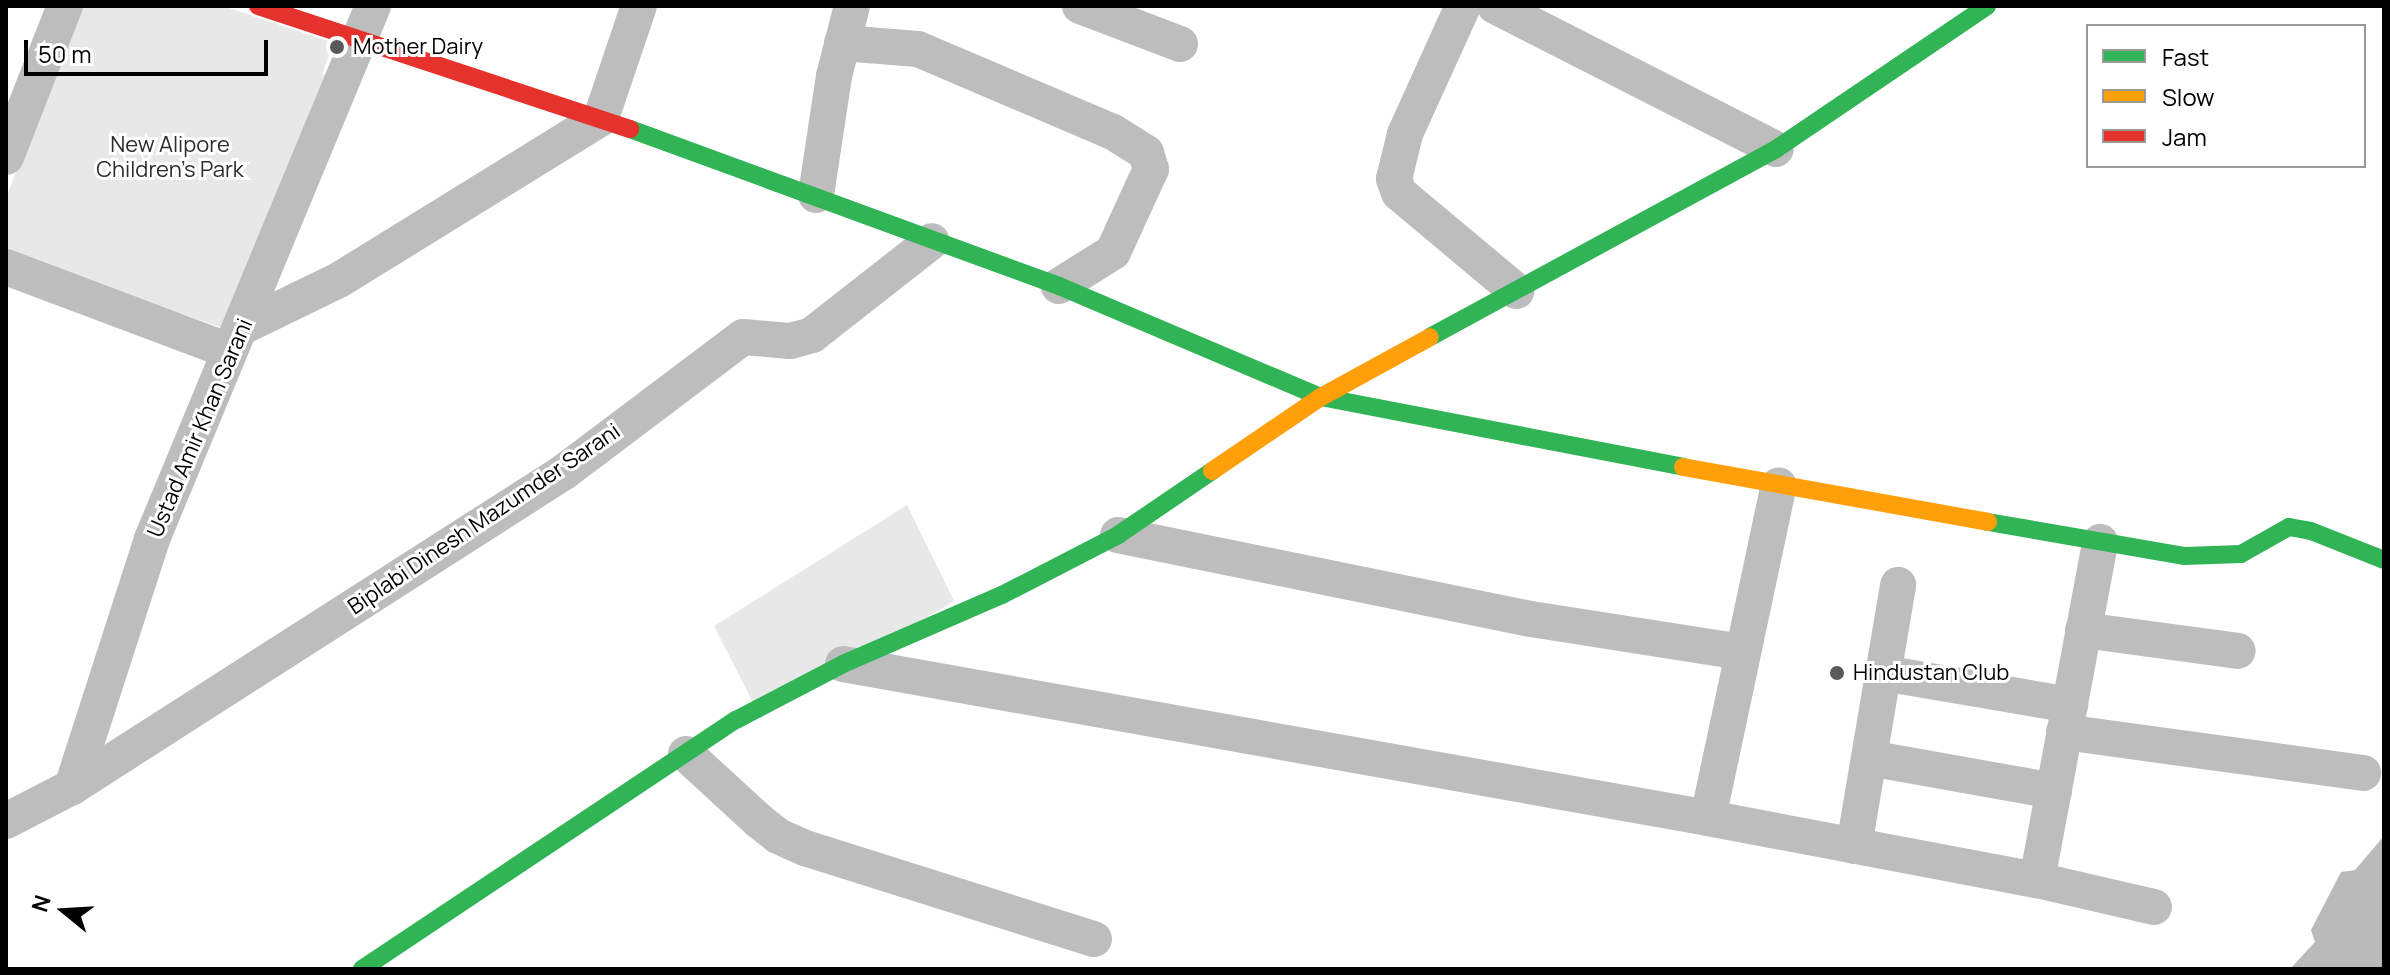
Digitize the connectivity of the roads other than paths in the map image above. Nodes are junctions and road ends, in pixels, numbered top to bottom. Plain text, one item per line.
1 (65, 6) edge
2 (258, 6) edge
3 (373, 6) edge
4 (639, 6) edge
5 (852, 6) edge
6 (1080, 6) edge
7 (1463, 6) edge
8 (1495, 6) edge
9 (1987, 6) edge
10 (359, 41) junction
11 (842, 43) junction
12 (1180, 44) dead end
13 (601, 118) junction
14 (1776, 149) junction
15 (6, 157) edge
16 (816, 195) junction
17 (932, 241) junction
18 (6, 267) edge
19 (1059, 286) junction
20 (1516, 291) junction
21 (236, 339) junction
22 (1321, 397) junction
23 (1779, 485) junction
24 (1118, 535) junction
25 (2100, 542) junction
26 (2384, 560) edge
27 (1898, 585) dead end
28 (2083, 630) junction
29 (2238, 651) dead end
30 (1742, 652) junction
31 (843, 664) junction
32 (1883, 673) junction
33 (2067, 719) junction
34 (686, 754) junction
35 (1869, 758) junction
36 (2363, 773) dead end
37 (72, 787) junction
38 (2054, 791) junction
39 (1708, 818) junction
40 (6, 821) edge
41 (1854, 846) junction
42 (2037, 880) junction
43 (2154, 907) dead end
44 (1094, 939) dead end
45 (370, 968) edge

1 - 15 street
2 - 10 street
3 - 10 street, Ustad Amir Khan Sarani
4 - 13 street
5 - 11 street
6 - 12 street
7 - 20 street
8 - 14 street
9 - 14 street
10 - 13 street
10 - 21 street, Ustad Amir Khan Sarani
11 - 16 street
11 - 19 street
13 - 16 street
13 - 21 street
14 - 20 street
16 - 17 street
17 - 19 street
17 - 37 street, Biplabi Dinesh Mazumder Sarani
18 - 21 street
19 - 22 street
20 - 22 street
21 - 37 street, Ustad Amir Khan Sarani
22 - 23 street
22 - 24 street
23 - 25 street
23 - 30 street
24 - 30 street
24 - 31 street
25 - 26 street
25 - 28 street
27 - 32 street
28 - 29 street
28 - 33 street
30 - 39 street
31 - 34 street
31 - 39 street
32 - 33 street
32 - 35 street
33 - 36 street
33 - 38 street
34 - 44 street
34 - 45 street
35 - 38 street
35 - 41 street
37 - 40 street
38 - 42 street
39 - 41 street
41 - 42 street
42 - 43 street

